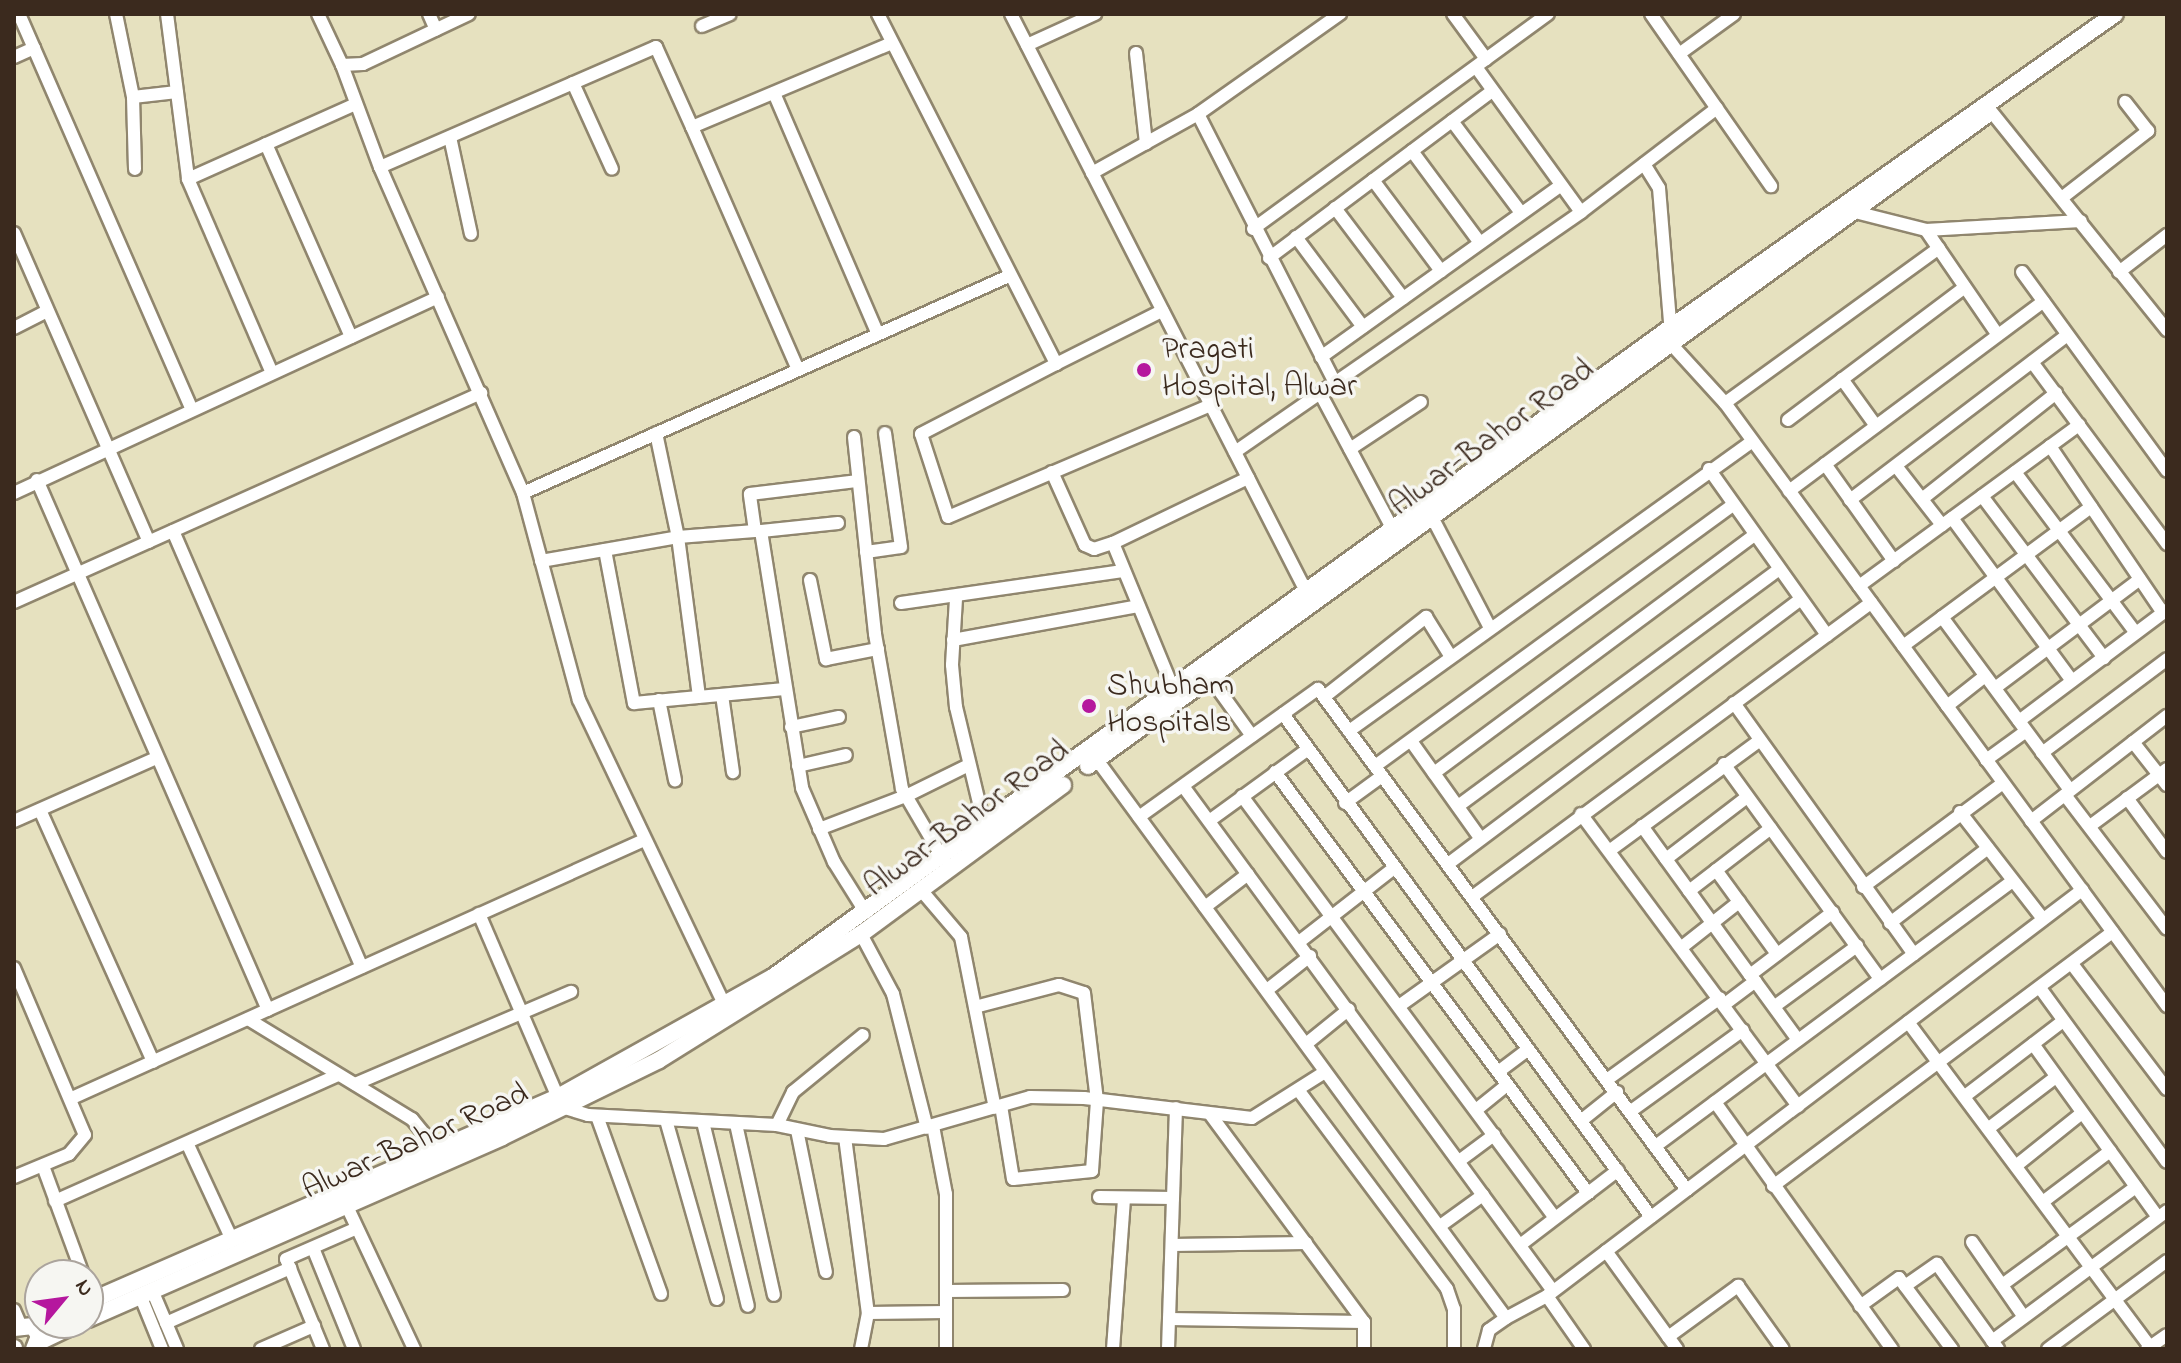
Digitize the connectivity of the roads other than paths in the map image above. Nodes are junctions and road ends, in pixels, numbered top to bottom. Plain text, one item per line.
1 (19, 14) edge
2 (116, 14) edge
3 (167, 14) edge
4 (318, 14) edge
5 (429, 14) edge
6 (469, 14) edge
7 (730, 14) edge
8 (878, 14) edge
9 (1011, 14) edge
10 (1095, 14) edge
11 (1340, 14) edge
12 (1453, 14) edge
13 (1548, 14) edge
14 (1651, 14) edge
15 (1734, 14) edge
16 (2115, 14) edge
17 (702, 26) dead end
18 (436, 30) junction
19 (892, 43) junction
20 (1027, 45) junction
21 (34, 48) junction
22 (1136, 53) dead end
23 (1679, 54) junction
24 (14, 57) edge
25 (1481, 63) junction
26 (342, 65) junction
27 (573, 83) junction
28 (177, 92) junction
29 (1491, 92) junction
30 (774, 93) junction
31 (133, 97) junction
32 (2125, 102) dead end
33 (356, 104) junction
34 (1992, 105) junction
35 (1717, 108) junction
36 (1198, 114) junction
37 (1452, 121) junction
38 (692, 127) junction
39 (450, 137) junction
40 (1146, 143) junction
41 (266, 144) junction
42 (1412, 151) junction
43 (1644, 164) junction
44 (380, 167) junction
45 (135, 169) dead end
46 (612, 169) dead end
47 (1092, 173) junction
48 (188, 179) junction
49 (1373, 180) junction
50 (1561, 185) junction
51 (1771, 186) dead end
52 (2063, 197) junction
53 (1335, 208) junction
54 (1581, 212) junction
55 (1855, 212) junction
56 (1521, 213) junction
57 (2081, 221) junction
58 (1253, 229) junction
59 (1926, 230) junction
60 (14, 233) edge
61 (471, 234) dead end
62 (2167, 235) edge
63 (1296, 237) junction
64 (1480, 243) junction
65 (1939, 248) junction
66 (17, 249) edge
67 (1269, 258) junction
68 (1441, 271) junction
69 (2022, 272) dead end
70 (2119, 272) junction
71 (1011, 275) junction
72 (1965, 287) junction
73 (438, 297) junction
74 (1403, 298) junction
75 (2043, 302) junction
76 (47, 311) junction
77 (1162, 311) junction
78 (1363, 327) junction
79 (14, 328) edge
80 (2167, 330) edge
81 (878, 334) junction
82 (1998, 335) junction
83 (2066, 336) junction
84 (351, 337) junction
85 (1670, 338) junction
86 (1321, 357) junction
87 (2032, 362) junction
88 (1056, 364) junction
89 (798, 370) junction
90 (272, 373) junction
91 (1842, 379) junction
92 (1335, 383) junction
93 (481, 393) junction
94 (1320, 393) junction
95 (2056, 393) junction
96 (1421, 402) dead end
97 (1725, 403) junction
98 (1210, 405) junction
99 (192, 410) junction
100 (1788, 420) dead end
101 (2079, 425) junction
102 (1876, 426) junction
103 (656, 433) junction
104 (885, 433) dead end
105 (854, 437) dead end
106 (1752, 441) junction
107 (2050, 446) junction
108 (111, 447) junction
109 (1350, 449) junction
110 (1235, 452) junction
111 (1825, 464) junction
112 (1896, 466) junction
113 (1709, 469) junction
114 (2167, 471) edge
115 (1052, 472) junction
116 (2015, 472) junction
117 (1248, 478) junction
118 (37, 480) junction
119 (858, 481) junction
120 (1789, 491) junction
121 (523, 493) junction
122 (14, 494) edge
123 (1982, 496) junction
124 (1922, 499) junction
125 (1850, 500) junction
126 (1733, 505) junction
127 (2091, 507) junction
128 (1432, 517) junction
129 (1947, 521) junction
130 (838, 523) dead end
131 (1393, 530) junction
132 (173, 531) junction
133 (758, 531) junction
134 (2059, 531) junction
135 (1754, 535) junction
136 (678, 537) junction
137 (149, 542) junction
138 (1113, 543) junction
139 (2167, 544) edge
140 (605, 550) junction
141 (866, 552) junction
142 (2028, 554) junction
143 (541, 561) junction
144 (1894, 561) junction
145 (1778, 570) junction
146 (1123, 571) junction
147 (76, 575) junction
148 (1995, 578) junction
149 (2140, 579) junction
150 (810, 580) dead end
151 (1859, 586) junction
152 (956, 599) junction
153 (1310, 599) junction
154 (1799, 600) junction
155 (2110, 601) junction
156 (14, 602) edge
157 (901, 603) dead end
158 (1871, 603) junction
159 (1138, 606) junction
160 (2165, 611) edge
161 (1942, 617) junction
162 (2079, 625) junction
163 (1490, 628) junction
164 (2136, 633) junction
165 (1827, 635) junction
166 (953, 640) junction
167 (1903, 646) junction
168 (878, 649) junction
169 (2046, 649) junction
170 (1451, 657) junction
171 (2104, 658) junction
172 (2167, 659) edge
173 (1985, 676) junction
174 (1211, 679) junction
175 (2072, 681) junction
176 (1995, 688) junction
177 (784, 689) junction
178 (1174, 691) junction
179 (722, 695) junction
180 (699, 697) junction
181 (1324, 697) junction
182 (659, 700) junction
183 (1734, 703) junction
184 (1947, 706) junction
185 (1283, 714) junction
186 (2167, 716) edge
187 (839, 717) dead end
188 (2022, 726) junction
189 (791, 727) junction
190 (1349, 731) junction
191 (1252, 736) junction
192 (1760, 740) junction
193 (1411, 741) junction
194 (2133, 742) junction
195 (1308, 749) junction
196 (2042, 753) junction
197 (846, 755) dead end
198 (1094, 756) junction
199 (156, 758) junction
200 (1986, 760) junction
201 (1724, 764) junction
202 (798, 766) junction
203 (967, 766) junction
204 (1378, 771) junction
205 (733, 772) dead end
206 (1275, 772) junction
207 (1434, 773) junction
208 (2164, 776) edge
209 (675, 780) dead end
210 (2003, 783) junction
211 (1183, 786) junction
212 (2068, 792) junction
213 (906, 796) junction
214 (1242, 796) junction
215 (1747, 797) junction
216 (2127, 798) junction
217 (1345, 803) junction
218 (1458, 806) junction
219 (40, 810) junction
220 (1960, 812) junction
221 (1581, 814) junction
222 (1139, 817) junction
223 (14, 821) edge
224 (1209, 821) junction
225 (2031, 821) junction
226 (1642, 826) junction
227 (2090, 826) junction
228 (985, 828) junction
229 (1771, 828) junction
230 (819, 829) junction
231 (1481, 839) junction
232 (644, 840) junction
233 (1988, 848) junction
234 (1609, 851) junction
235 (2167, 852) edge
236 (943, 859) junction
237 (1666, 859) junction
238 (1448, 864) junction
239 (1394, 868) junction
240 (1716, 870) junction
241 (1248, 874) junction
242 (2013, 881) junction
243 (1863, 887) junction
244 (921, 890) junction
245 (2082, 890) junction
246 (1689, 891) junction
247 (1364, 892) junction
248 (1472, 897) junction
249 (1739, 902) junction
250 (1205, 907) junction
251 (1833, 912) junction
252 (866, 913) junction
253 (479, 914) junction
254 (1333, 918) junction
255 (2043, 919) junction
256 (1711, 923) junction
257 (1890, 923) junction
258 (2167, 929) edge
259 (2113, 932) junction
260 (861, 934) junction
261 (1500, 934) junction
262 (1299, 942) junction
263 (1857, 946) junction
264 (1682, 947) junction
265 (1777, 954) junction
266 (1914, 954) junction
267 (1310, 956) junction
268 (1463, 960) junction
269 (2072, 964) junction
270 (362, 967) junction
271 (14, 968) edge
272 (1880, 979) junction
273 (1433, 985) junction
274 (2040, 988) junction
275 (1267, 990) junction
276 (571, 992) dead end
277 (1723, 1001) junction
278 (725, 1006) junction
279 (1399, 1006) junction
280 (1775, 1006) junction
281 (2167, 1006) edge
282 (975, 1007) junction
283 (1349, 1009) junction
284 (268, 1010) junction
285 (521, 1012) junction
286 (248, 1019) junction
287 (2063, 1021) junction
288 (1908, 1022) junction
289 (1743, 1030) junction
290 (863, 1035) dead end
291 (1798, 1040) junction
292 (1306, 1044) junction
293 (2033, 1044) junction
294 (1528, 1049) junction
295 (153, 1062) junction
296 (1767, 1063) junction
297 (1941, 1064) junction
298 (1325, 1072) junction
299 (1498, 1072) junction
300 (336, 1076) junction
301 (2056, 1077) junction
302 (1608, 1079) junction
303 (355, 1084) junction
304 (1507, 1085) junction
305 (2167, 1089) edge
306 (1299, 1091) junction
307 (1617, 1092) junction
308 (1965, 1096) junction
309 (72, 1098) junction
310 (1097, 1101) junction
311 (1715, 1102) junction
312 (561, 1103) junction
313 (1798, 1106) junction
314 (998, 1107) junction
315 (1176, 1108) junction
316 (1476, 1110) junction
317 (1631, 1111) junction
318 (2082, 1113) junction
319 (1210, 1114) junction
320 (597, 1116) junction
321 (666, 1120) junction
322 (1582, 1120) junction
323 (703, 1122) junction
324 (736, 1124) junction
325 (777, 1125) junction
326 (930, 1127) junction
327 (1989, 1128) junction
328 (797, 1130) junction
329 (1494, 1135) junction
330 (845, 1137) junction
331 (188, 1145) junction
332 (1657, 1145) junction
333 (1744, 1147) junction
334 (438, 1151) junction
335 (2110, 1151) junction
336 (1459, 1161) junction
337 (2167, 1162) edge
338 (2017, 1165) junction
339 (43, 1166) junction
340 (1618, 1170) junction
341 (14, 1177) edge
342 (1773, 1186) junction
343 (2136, 1187) junction
344 (1687, 1190) junction
345 (1588, 1193) junction
346 (1483, 1195) junction
347 (1099, 1197) dead end
348 (1124, 1198) junction
349 (1173, 1198) junction
350 (343, 1199) junction
351 (55, 1201) junction
352 (2044, 1201) junction
353 (2163, 1214) edge
354 (1651, 1217) junction
355 (1555, 1218) junction
356 (1440, 1226) junction
357 (357, 1228) junction
358 (2070, 1235) junction
359 (232, 1240) junction
360 (1972, 1242) dead end
361 (1306, 1243) junction
362 (1172, 1245) junction
363 (1520, 1245) junction
364 (313, 1248) junction
365 (1606, 1251) junction
366 (77, 1259) edge
367 (2167, 1261) edge
368 (2091, 1267) junction
369 (290, 1268) junction
370 (826, 1272) dead end
371 (2002, 1285) junction
372 (1905, 1286) junction
373 (1063, 1290) dead end
374 (104, 1291) edge
375 (946, 1291) junction
376 (146, 1292) junction
377 (1550, 1293) junction
378 (661, 1294) dead end
379 (774, 1295) dead end
380 (717, 1299) dead end
381 (2114, 1300) junction
382 (748, 1306) dead end
383 (1860, 1306) junction
384 (104, 1312) edge
385 (946, 1312) junction
386 (868, 1313) junction
387 (2024, 1317) junction
388 (1506, 1318) junction
389 (1169, 1319) junction
390 (1364, 1322) junction
391 (166, 1323) junction
392 (314, 1326) junction
393 (2167, 1335) edge
394 (1668, 1337) junction
395 (1995, 1345) edge
396 (2149, 1348) edge
397 (162, 1349) edge
398 (177, 1349) edge
399 (261, 1349) edge
400 (323, 1349) edge
401 (354, 1349) edge
402 (414, 1349) edge
403 (861, 1349) edge
404 (946, 1349) edge
405 (1113, 1349) edge
406 (1168, 1349) edge
407 (1364, 1349) edge
408 (1454, 1349) edge
409 (1484, 1349) edge
410 (1584, 1349) edge
411 (1677, 1349) edge
412 (1783, 1349) edge
413 (1892, 1349) edge
414 (1952, 1349) edge
415 (2048, 1349) edge

1 - 21 street
2 - 31 street
3 - 28 street
4 - 26 street
5 - 18 street
6 - 18 street
7 - 17 street
8 - 19 street
9 - 20 street
10 - 20 street
11 - 36 street
12 - 25 street
13 - 25 street
14 - 23 street
15 - 23 street
16 - 34 main road, Alwar-Bahor Road
18 - 26 street
19 - 30 street
19 - 71 street
20 - 47 street
21 - 24 street
21 - 99 street
22 - 40 street
23 - 35 street
25 - 29 street
25 - 58 street
26 - 33 street
27 - 38 street
27 - 39 street
27 - 46 street
28 - 31 street
28 - 48 street
29 - 37 street
29 - 50 street
30 - 38 street
30 - 81 street
31 - 45 street
32 - 52 street
33 - 41 street
33 - 44 street
34 - 52 street
34 - 55 main road, Alwar-Bahor Road
34 - 85 main road, Alwar-Bahor Road
35 - 43 street
35 - 51 street
36 - 40 street
36 - 58 street
37 - 42 street
37 - 56 street
38 - 89 street
39 - 44 street
39 - 61 street
40 - 47 street
41 - 48 street
41 - 84 street
42 - 49 street
42 - 64 street
43 - 54 street
43 - 85 street
44 - 73 street
47 - 77 street
48 - 90 street
49 - 53 street
49 - 68 street
50 - 54 street
50 - 56 street
52 - 57 street
53 - 63 street
53 - 74 street
54 - 92 street
55 - 59 street
55 - 85 main road, Alwar-Bahor Road
56 - 64 street
57 - 59 street
57 - 70 street
58 - 67 street
59 - 65 street
60 - 66 street
62 - 70 street
63 - 67 street
63 - 78 street
64 - 68 street
65 - 72 street
65 - 97 street
66 - 76 street
67 - 86 street
68 - 74 street
69 - 75 street
70 - 80 street
71 - 81 street
71 - 88 street
72 - 82 street
72 - 91 street
73 - 84 street
73 - 93 street
74 - 78 street
75 - 82 street
75 - 83 street
76 - 79 street
76 - 108 street
77 - 88 street
77 - 98 street
78 - 86 street
81 - 89 street
82 - 102 street
83 - 87 street
83 - 114 street
84 - 90 street
85 - 97 street
85 - 128 main road, Alwar-Bahor Road
85 - 131 main road, Alwar-Bahor Road
86 - 92 street
87 - 95 street
87 - 112 street
88 - 115 street
89 - 103 street
90 - 99 street
91 - 100 street
91 - 102 street
92 - 94 street
93 - 121 street
93 - 132 street
94 - 109 street
94 - 110 street
95 - 101 street
95 - 124 street
96 - 109 street
97 - 106 street
98 - 110 street
98 - 115 street
99 - 108 street
101 - 107 street
101 - 139 street
102 - 111 street
103 - 121 street
103 - 136 street
104 - 141 street
105 - 119 street
106 - 113 street
106 - 120 street
107 - 116 street
107 - 127 street
108 - 118 street
108 - 137 street
109 - 131 street
110 - 117 street
111 - 120 street
111 - 125 street
112 - 124 street
112 - 125 street
113 - 126 street
113 - 163 street
115 - 138 street
116 - 123 street
116 - 134 street
117 - 138 street
117 - 153 street
118 - 122 street
118 - 147 street
119 - 133 street
119 - 141 street
120 - 151 street
121 - 143 street
123 - 129 street
123 - 142 street
124 - 129 street
125 - 144 street
126 - 135 street
126 - 193 street
127 - 134 street
127 - 149 street
128 - 153 main road, Alwar-Bahor Road
128 - 163 street
129 - 144 street
129 - 148 street
130 - 133 street
131 - 153 main road, Alwar-Bahor Road
132 - 137 street
132 - 270 street
133 - 136 street
133 - 177 street
134 - 142 street
134 - 155 street
135 - 145 street
135 - 207 street
136 - 140 street
136 - 180 street
137 - 147 street
138 - 146 street
140 - 143 street
140 - 182 street
141 - 168 street
142 - 148 street
142 - 162 street
143 - 232 street
144 - 151 street
145 - 154 street
145 - 218 street
146 - 152 street
146 - 159 street
147 - 156 street
147 - 199 street
148 - 161 street
148 - 169 street
149 - 155 street
149 - 160 street
150 - 168 street
151 - 158 street
152 - 157 street
152 - 166 street
153 - 174 main road, Alwar-Bahor Road
153 - 178 main road, Alwar-Bahor Road
154 - 165 street
154 - 231 street
155 - 162 street
155 - 164 street
158 - 165 street
158 - 167 street
159 - 166 street
159 - 178 street
160 - 164 street
161 - 167 street
161 - 173 street
162 - 169 street
162 - 171 street
163 - 170 street
164 - 171 street
165 - 183 street
166 - 203 street
167 - 184 street
168 - 213 street
169 - 175 street
169 - 176 street
170 - 181 street
170 - 190 street
171 - 175 street
172 - 196 street
173 - 176 street
173 - 184 street
174 - 191 street
174 - 198 main road, Alwar-Bahor Road
175 - 188 street
176 - 188 street
177 - 179 street
177 - 189 street
178 - 198 main road, Alwar-Bahor Road
179 - 180 street
179 - 205 street
180 - 182 street
181 - 185 street
181 - 190 street
182 - 209 street
183 - 192 street
183 - 221 street
184 - 200 street
185 - 191 street
185 - 195 street
186 - 194 street
187 - 189 street
188 - 196 street
188 - 200 street
189 - 202 street
190 - 204 street
191 - 211 street
192 - 201 street
192 - 243 street
193 - 204 street
193 - 207 street
194 - 208 street
194 - 212 street
195 - 206 street
195 - 217 street
196 - 212 street
197 - 202 street
198 - 222 street
198 - 228 main road, Alwar-Bahor Road
198 - 244 main road, Alwar-Bahor Road
199 - 219 street
199 - 284 street
200 - 210 street
201 - 215 street
201 - 226 street
202 - 230 street
203 - 213 street
203 - 228 street
204 - 217 street
204 - 238 street
206 - 214 street
206 - 247 street
207 - 218 street
208 - 216 street
210 - 220 street
210 - 225 street
211 - 222 street
211 - 224 street
212 - 225 street
212 - 227 street
213 - 230 street
213 - 236 street
214 - 224 street
214 - 254 street
215 - 229 street
215 - 237 street
216 - 227 street
216 - 235 street
217 - 239 street
218 - 231 street
219 - 223 street
219 - 295 street
220 - 233 street
220 - 243 street
221 - 234 street
221 - 248 street
222 - 250 street
224 - 241 street
225 - 245 street
226 - 234 street
226 - 237 street
227 - 258 street
228 - 236 main road, Alwar-Bahor Road
229 - 240 street
229 - 251 street
230 - 252 street
231 - 238 street
232 - 253 street
232 - 278 street
233 - 242 street
233 - 257 street
234 - 264 street
236 - 252 main road, Alwar-Bahor Road
237 - 246 street
238 - 248 street
239 - 247 street
239 - 268 street
240 - 246 street
240 - 249 street
241 - 250 street
241 - 262 street
242 - 255 street
242 - 266 street
243 - 257 street
244 - 260 main road, Alwar-Bahor Road
244 - 282 street
245 - 255 street
245 - 259 street
246 - 256 street
247 - 254 street
247 - 273 street
248 - 261 street
249 - 256 street
249 - 265 street
250 - 275 street
251 - 263 street
251 - 265 street
252 - 278 main road, Alwar-Bahor Road
253 - 270 street
253 - 285 street
254 - 262 street
254 - 279 street
255 - 288 street
256 - 264 street
256 - 265 street
257 - 266 street
259 - 269 street
259 - 281 street
260 - 312 main road, Alwar-Bahor Road
260 - 326 street
261 - 268 street
261 - 302 street
262 - 267 street
263 - 272 street
263 - 280 street
264 - 277 street
266 - 272 street
267 - 275 street
267 - 283 street
268 - 273 street
268 - 294 street
269 - 274 street
269 - 305 street
270 - 284 street
271 - 309 street
272 - 291 street
273 - 279 street
273 - 299 street
274 - 287 street
274 - 297 street
275 - 292 street
276 - 285 street
277 - 280 street
277 - 289 street
277 - 302 street
278 - 312 main road, Alwar-Bahor Road
279 - 316 street
280 - 291 street
282 - 310 street
282 - 314 street
283 - 292 street
283 - 336 street
284 - 286 street
285 - 303 street
285 - 312 street
286 - 295 street
286 - 300 street
287 - 293 street
287 - 337 street
288 - 297 street
288 - 313 street
289 - 296 street
289 - 317 street
290 - 325 street
291 - 296 street
292 - 298 street
293 - 301 street
293 - 308 street
294 - 299 street
294 - 322 street
295 - 309 street
296 - 311 street
296 - 313 street
297 - 308 street
297 - 342 street
298 - 306 street
298 - 356 street
299 - 304 street
300 - 303 street
300 - 331 street
301 - 318 street
301 - 327 street
302 - 307 street
303 - 334 street
304 - 316 street
304 - 345 street
306 - 319 street
306 - 408 street
307 - 317 street
307 - 322 street
308 - 327 street
309 - 339 street
310 - 314 street
310 - 314 street
310 - 315 street
311 - 332 street
311 - 333 street
312 - 320 street
312 - 334 main road, Alwar-Bahor Road
312 - 350 main road, Alwar-Bahor Road
313 - 333 street
314 - 326 street
315 - 319 street
315 - 349 street
316 - 329 street
317 - 332 street
318 - 335 street
318 - 338 street
319 - 361 street
320 - 321 street
320 - 378 street
321 - 323 street
321 - 380 street
322 - 340 street
323 - 324 street
323 - 382 street
324 - 325 street
324 - 379 street
325 - 328 street
326 - 330 street
326 - 375 street
327 - 338 street
328 - 330 street
328 - 370 street
329 - 336 street
329 - 355 street
330 - 386 street
331 - 351 street
331 - 359 street
332 - 344 street
333 - 342 street
333 - 344 street
334 - 350 main road, Alwar-Bahor Road
335 - 343 street
335 - 352 street
336 - 346 street
338 - 352 street
339 - 341 street
339 - 351 street
340 - 345 street
340 - 354 street
342 - 383 street
343 - 353 street
343 - 358 street
344 - 354 street
345 - 355 street
346 - 356 street
346 - 363 street
347 - 348 street
348 - 349 street
348 - 405 street
349 - 362 street
350 - 357 street
350 - 359 main road, Alwar-Bahor Road
350 - 376 main road, Alwar-Bahor Road
351 - 366 street
352 - 358 street
353 - 368 street
354 - 365 street
355 - 363 street
356 - 388 street
357 - 364 street
357 - 402 street
358 - 368 street
358 - 371 street
359 - 374 main road, Alwar-Bahor Road
360 - 371 street
361 - 362 street
361 - 390 street
362 - 389 street
363 - 377 street
364 - 369 street
364 - 401 street
365 - 377 street
365 - 394 street
367 - 381 street
368 - 381 street
368 - 387 street
369 - 391 street
369 - 392 street
371 - 387 street
372 - 383 street
372 - 395 street
372 - 414 street
373 - 375 street
375 - 385 street
376 - 384 main road, Alwar-Bahor Road
376 - 391 street
376 - 397 street
377 - 388 street
377 - 410 street
381 - 396 street
381 - 415 street
383 - 413 street
385 - 386 street
385 - 404 street
386 - 403 street
387 - 395 street
388 - 409 street
389 - 390 street
389 - 406 street
390 - 407 street
391 - 398 street
392 - 399 street
392 - 400 street
393 - 396 street
394 - 411 street
394 - 412 street

